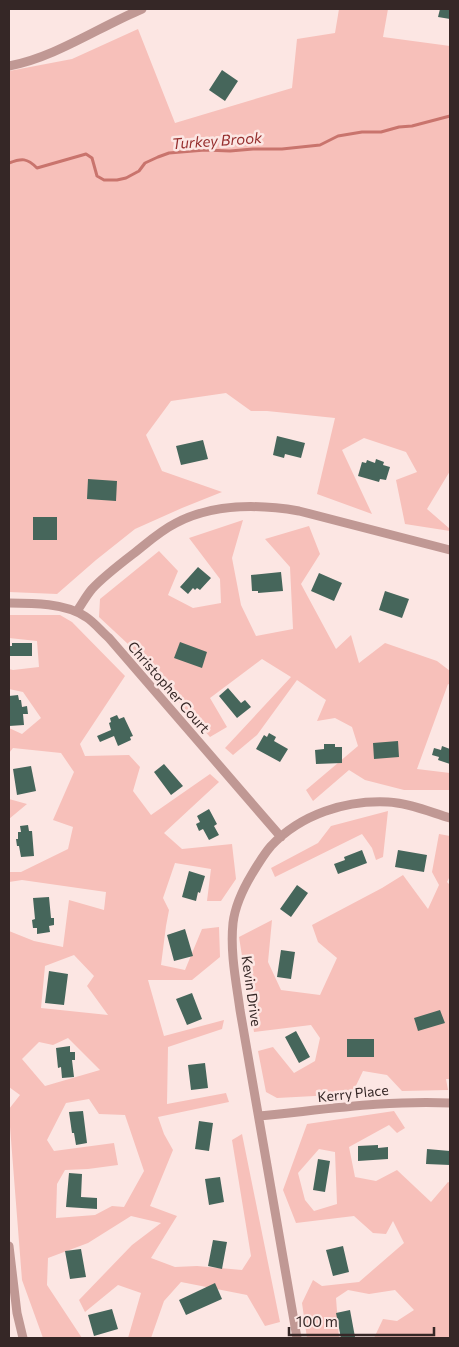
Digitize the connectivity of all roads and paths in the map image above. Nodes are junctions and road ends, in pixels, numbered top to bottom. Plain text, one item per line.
1 (142, 9) edge
2 (9, 66) edge
3 (450, 550) edge
4 (9, 603) edge
5 (77, 611) junction
6 (450, 818) edge
7 (281, 837) junction
8 (450, 1103) edge
9 (259, 1116) junction
10 (9, 1246) edge
11 (24, 1338) edge
12 (296, 1338) edge

1 - 2 street
3 - 5 street
4 - 5 street, Christopher Court
5 - 7 street, Christopher Court
6 - 7 street, Kevin Drive
7 - 9 street, Kevin Drive
8 - 9 street, Kerry Place
9 - 12 street, Kevin Drive
10 - 11 street

